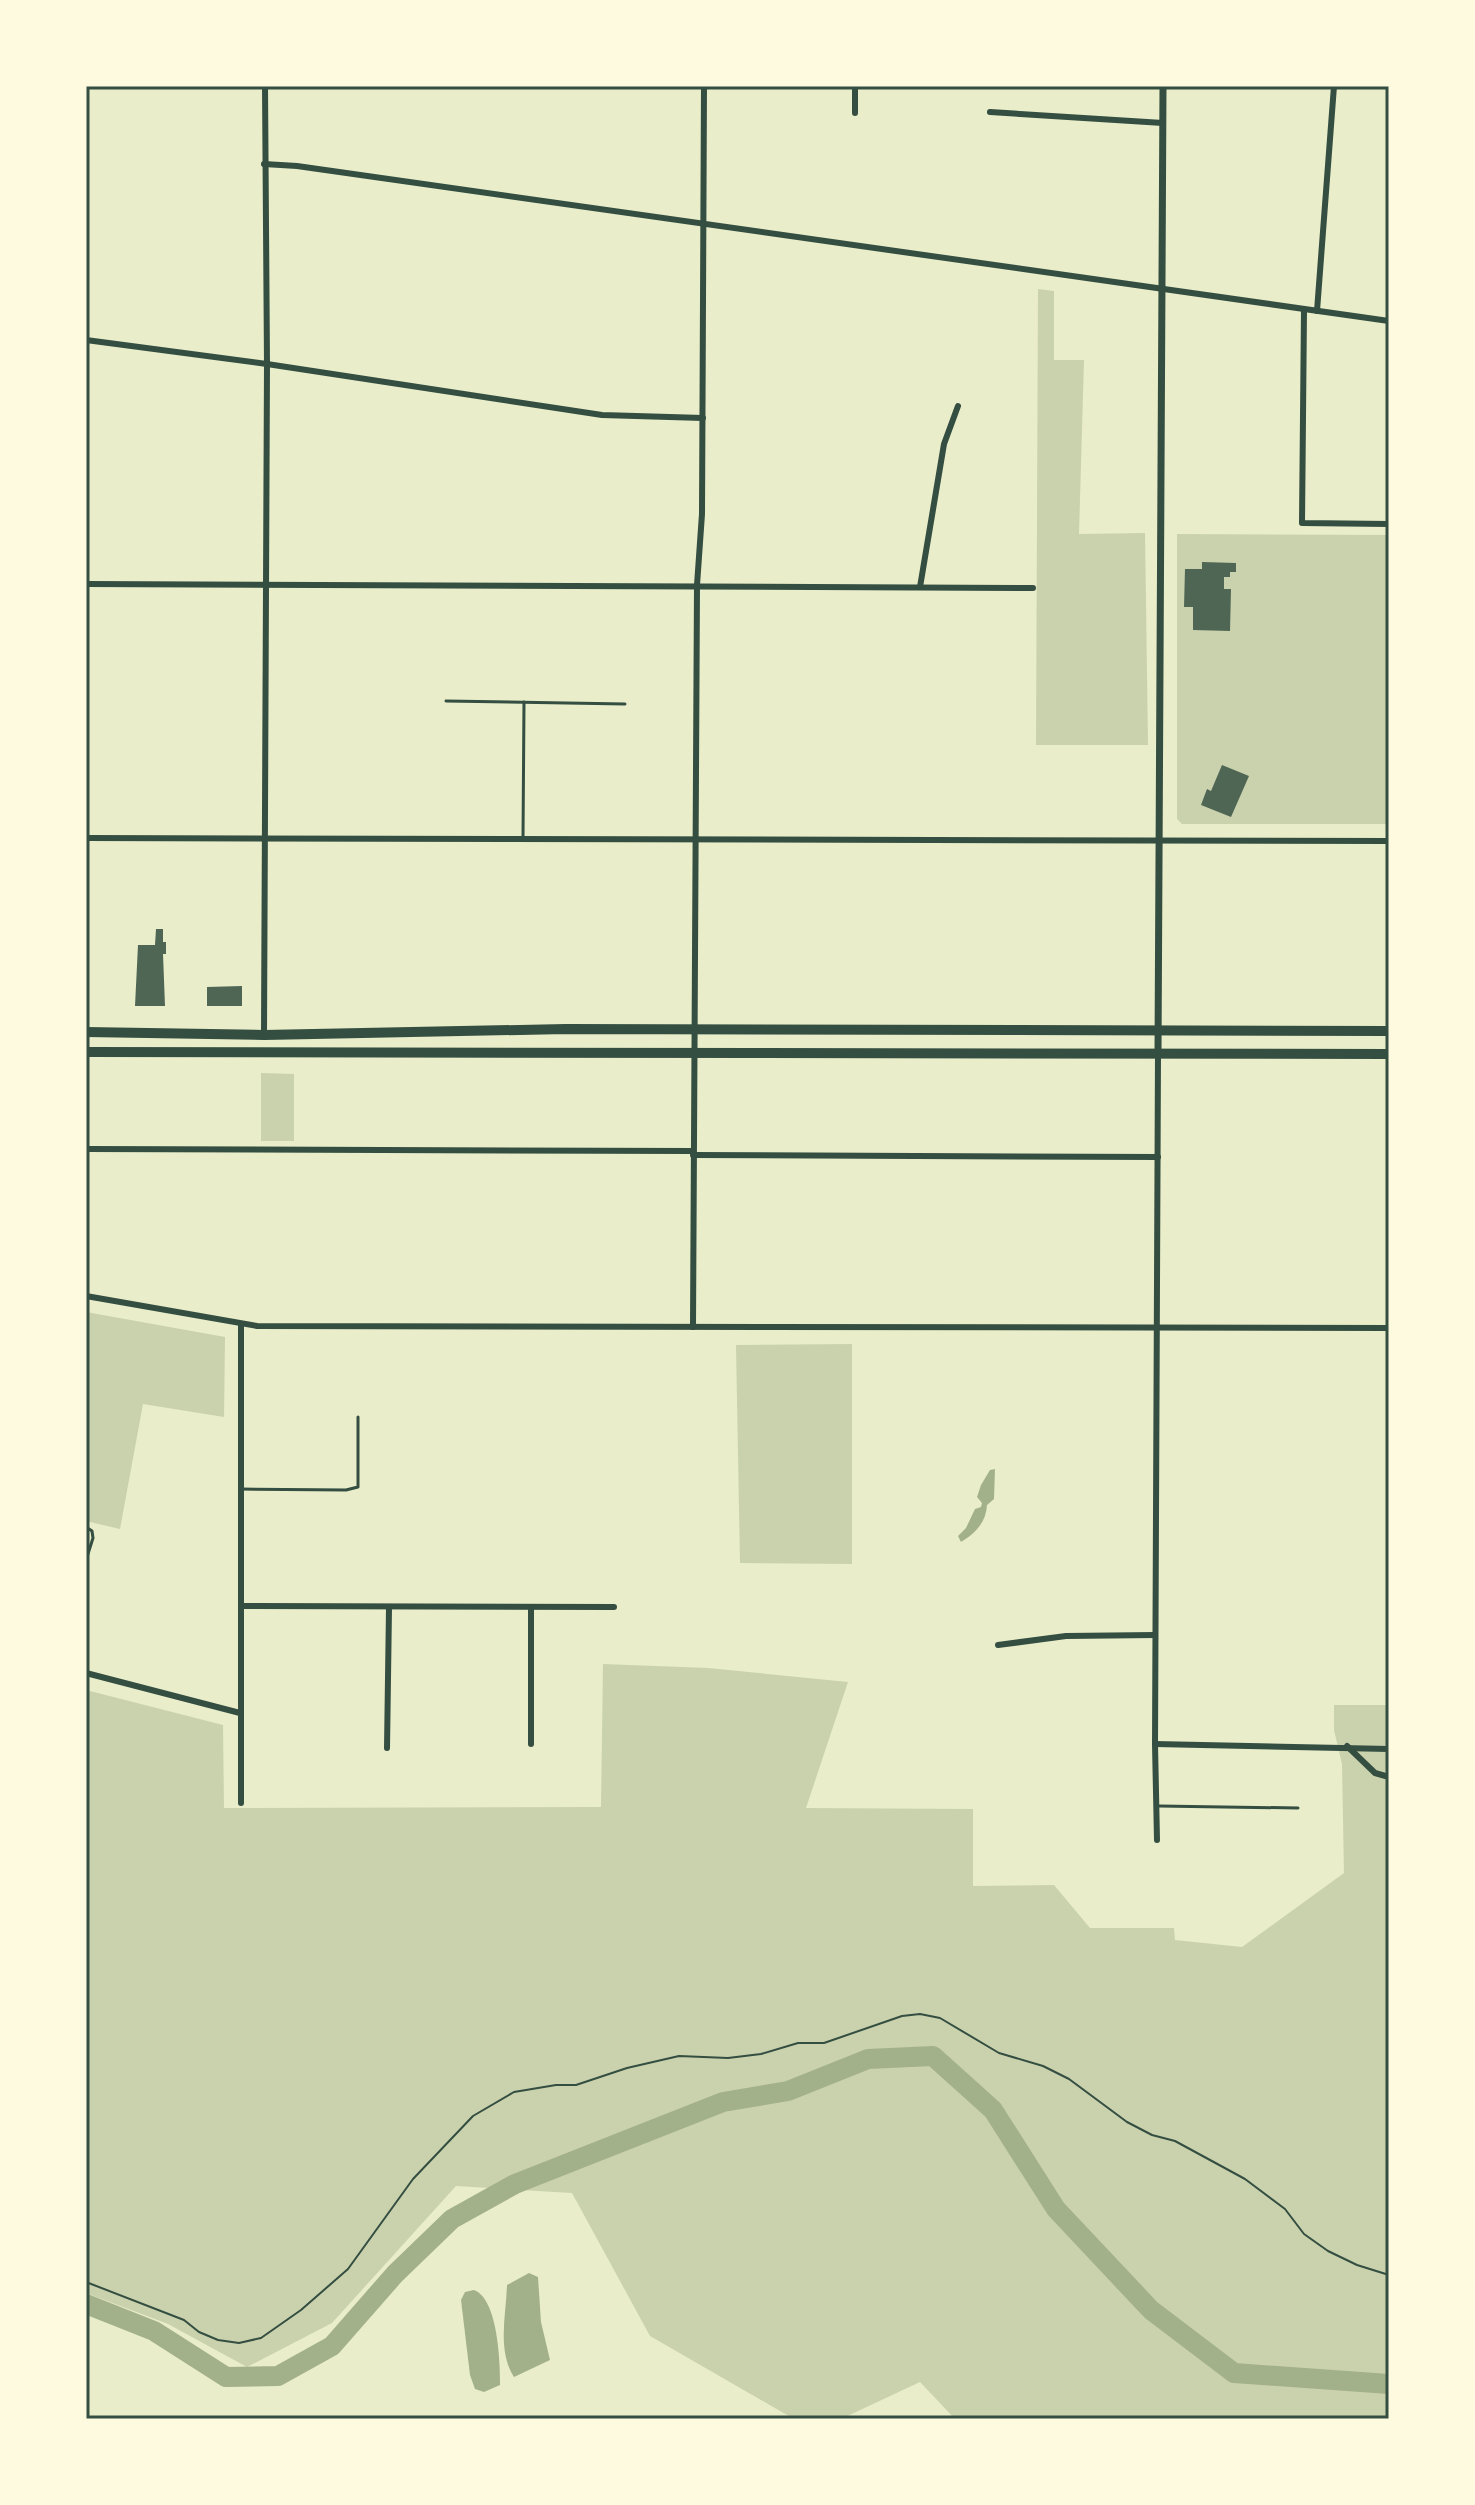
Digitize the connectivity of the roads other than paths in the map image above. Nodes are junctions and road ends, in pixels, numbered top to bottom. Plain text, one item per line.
1 (265, 86) edge
2 (704, 86) edge
3 (855, 86) edge
4 (1163, 86) edge
5 (1334, 86) edge
6 (990, 112) dead end
7 (855, 113) dead end
8 (1163, 123) junction
9 (264, 164) junction
10 (703, 225) junction
11 (1161, 289) junction
12 (1304, 310) junction
13 (1317, 311) junction
14 (1389, 321) edge
15 (86, 338) edge
16 (267, 364) junction
17 (958, 406) dead end
18 (703, 418) junction
19 (1389, 524) edge
20 (86, 584) edge
21 (265, 584) junction
22 (697, 585) junction
23 (920, 587) junction
24 (1033, 588) dead end
25 (446, 701) dead end
26 (524, 702) junction
27 (625, 704) dead end
28 (86, 838) edge
29 (264, 838) junction
30 (523, 839) junction
31 (695, 840) junction
32 (1160, 840) junction
33 (1389, 841) edge
34 (695, 1029) junction
35 (1158, 1030) junction
36 (1389, 1031) edge
37 (86, 1032) edge
38 (264, 1035) junction
39 (86, 1052) edge
40 (694, 1053) junction
41 (1158, 1053) junction
42 (1389, 1054) edge
43 (86, 1149) edge
44 (693, 1153) junction
45 (1158, 1157) junction
46 (86, 1296) edge
47 (241, 1324) junction
48 (693, 1327) junction
49 (1156, 1328) junction
50 (1389, 1328) edge
51 (358, 1417) dead end
52 (240, 1489) junction
53 (86, 1527) edge
54 (87, 1557) edge
55 (241, 1606) junction
56 (614, 1607) dead end
57 (389, 1608) junction
58 (531, 1608) junction
59 (1155, 1635) junction
60 (998, 1645) dead end
61 (86, 1673) edge
62 (240, 1713) junction
63 (531, 1744) dead end
64 (1155, 1744) junction
65 (1347, 1746) junction
66 (387, 1748) dead end
67 (1389, 1749) edge
68 (1389, 1777) edge
69 (241, 1803) dead end
70 (1155, 1806) junction
71 (1298, 1808) dead end
72 (1157, 1840) dead end

1 - 9 street
2 - 10 street
3 - 7 street
4 - 8 street
5 - 13 street
6 - 8 street
8 - 11 street
9 - 10 street
9 - 16 street
10 - 11 street
10 - 18 street
11 - 12 street
11 - 32 street
12 - 13 street
12 - 19 street
13 - 14 street
15 - 16 street
16 - 18 street
16 - 21 street
17 - 23 street
18 - 22 street
20 - 21 street
21 - 22 street
21 - 29 street
22 - 23 street
22 - 31 street
23 - 24 street
25 - 26 lane
26 - 27 lane
26 - 30 lane
28 - 29 street
29 - 30 street
29 - 38 street
30 - 31 street
31 - 32 street
31 - 34 street
32 - 33 street
32 - 35 street
34 - 35 highway
34 - 38 highway
34 - 40 street
35 - 36 highway
35 - 41 street
37 - 38 highway
39 - 40 highway
40 - 41 highway
40 - 44 street
41 - 42 highway
41 - 45 street
43 - 44 street
44 - 45 street
44 - 48 street
45 - 49 street
46 - 47 street
47 - 48 street
47 - 52 street
48 - 49 street
49 - 50 street
49 - 59 street
51 - 52 lane
52 - 55 street
53 - 54 lane
55 - 57 street
55 - 62 street
56 - 58 street
57 - 58 street
57 - 66 street
58 - 63 street
59 - 60 street
59 - 64 street
61 - 62 street
62 - 69 street
64 - 65 street
64 - 70 street
65 - 67 street
65 - 68 street
70 - 71 lane
70 - 72 street

